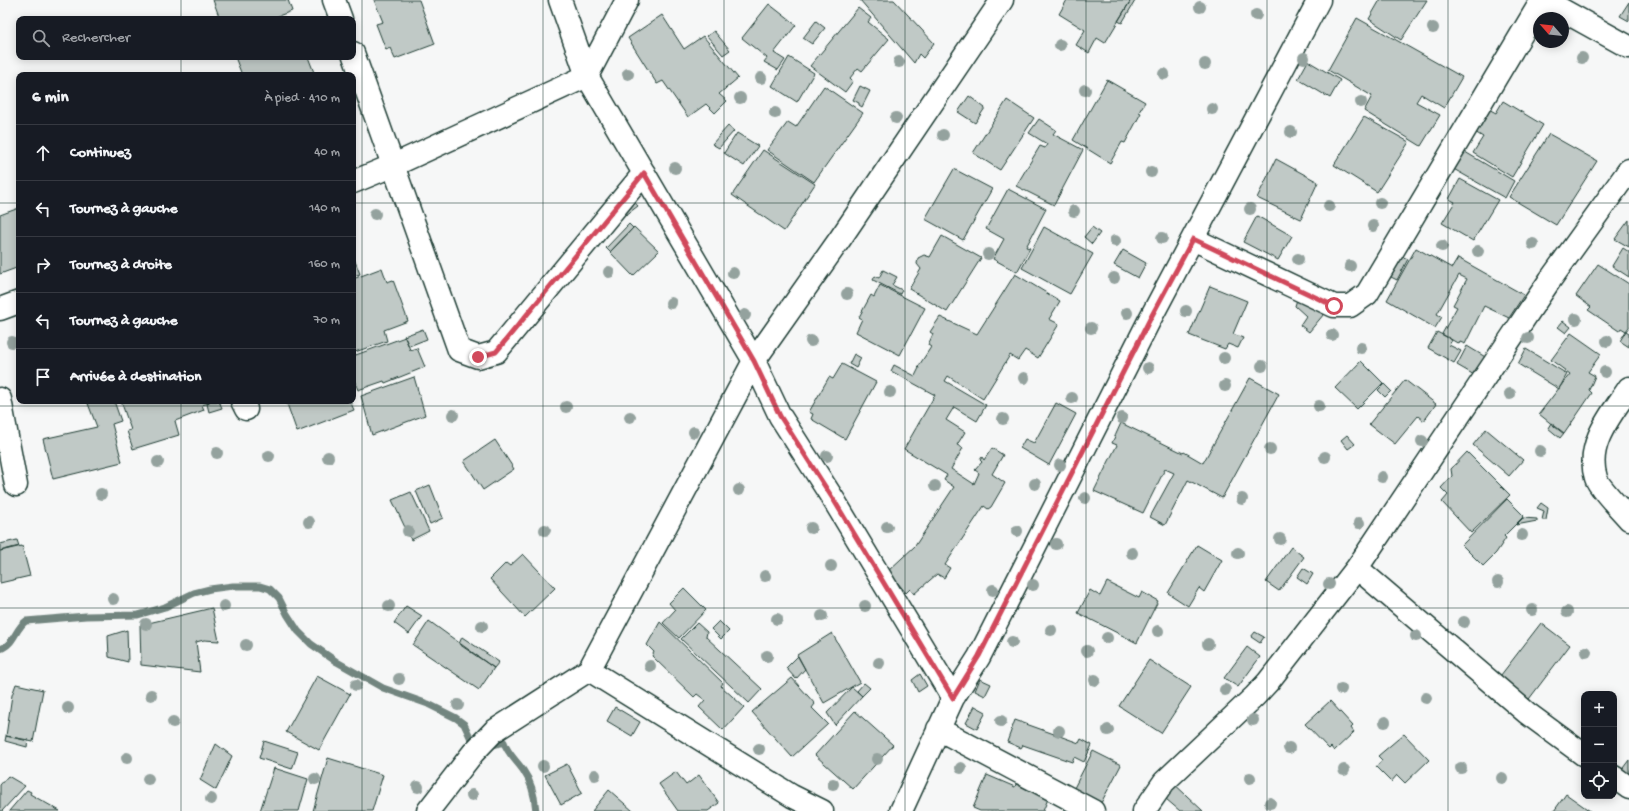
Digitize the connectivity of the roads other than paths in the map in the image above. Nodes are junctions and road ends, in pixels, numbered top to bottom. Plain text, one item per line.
1 (334, 0) edge
2 (560, 0) edge
3 (627, 0) edge
4 (1002, 0) edge
5 (1319, 0) edge
6 (1543, 0) edge
7 (340, 16) edge
8 (1629, 48) edge
9 (356, 60) edge
10 (586, 76) junction
11 (394, 165) junction
12 (1629, 170) edge
13 (644, 173) junction
14 (356, 181) edge
15 (1193, 239) junction
16 (16, 303) edge
17 (0, 309) edge
18 (754, 361) junction
19 (1629, 388) edge
20 (0, 399) edge
21 (16, 485) dead end
22 (1629, 519) edge
23 (1357, 568) junction
24 (589, 670) junction
25 (953, 698) junction
26 (938, 729) junction
27 (1581, 753) edge
28 (1617, 779) edge
29 (1629, 788) edge
30 (428, 811) edge
31 (822, 811) edge
32 (901, 811) edge
33 (1093, 811) edge
34 (1144, 811) edge

1 - 7 street
2 - 10 street
3 - 10 street
4 - 18 street
5 - 15 street
6 - 8 street
6 - 15 street
9 - 11 street
10 - 11 street
10 - 13 street
11 - 13 street
11 - 14 street
12 - 23 street
13 - 18 street
15 - 25 street
16 - 17 street
18 - 24 street
18 - 25 street
19 - 22 street
20 - 21 street
23 - 27 street
23 - 34 street
24 - 30 street
24 - 31 street
25 - 26 street
26 - 32 street
26 - 33 street
28 - 29 street

